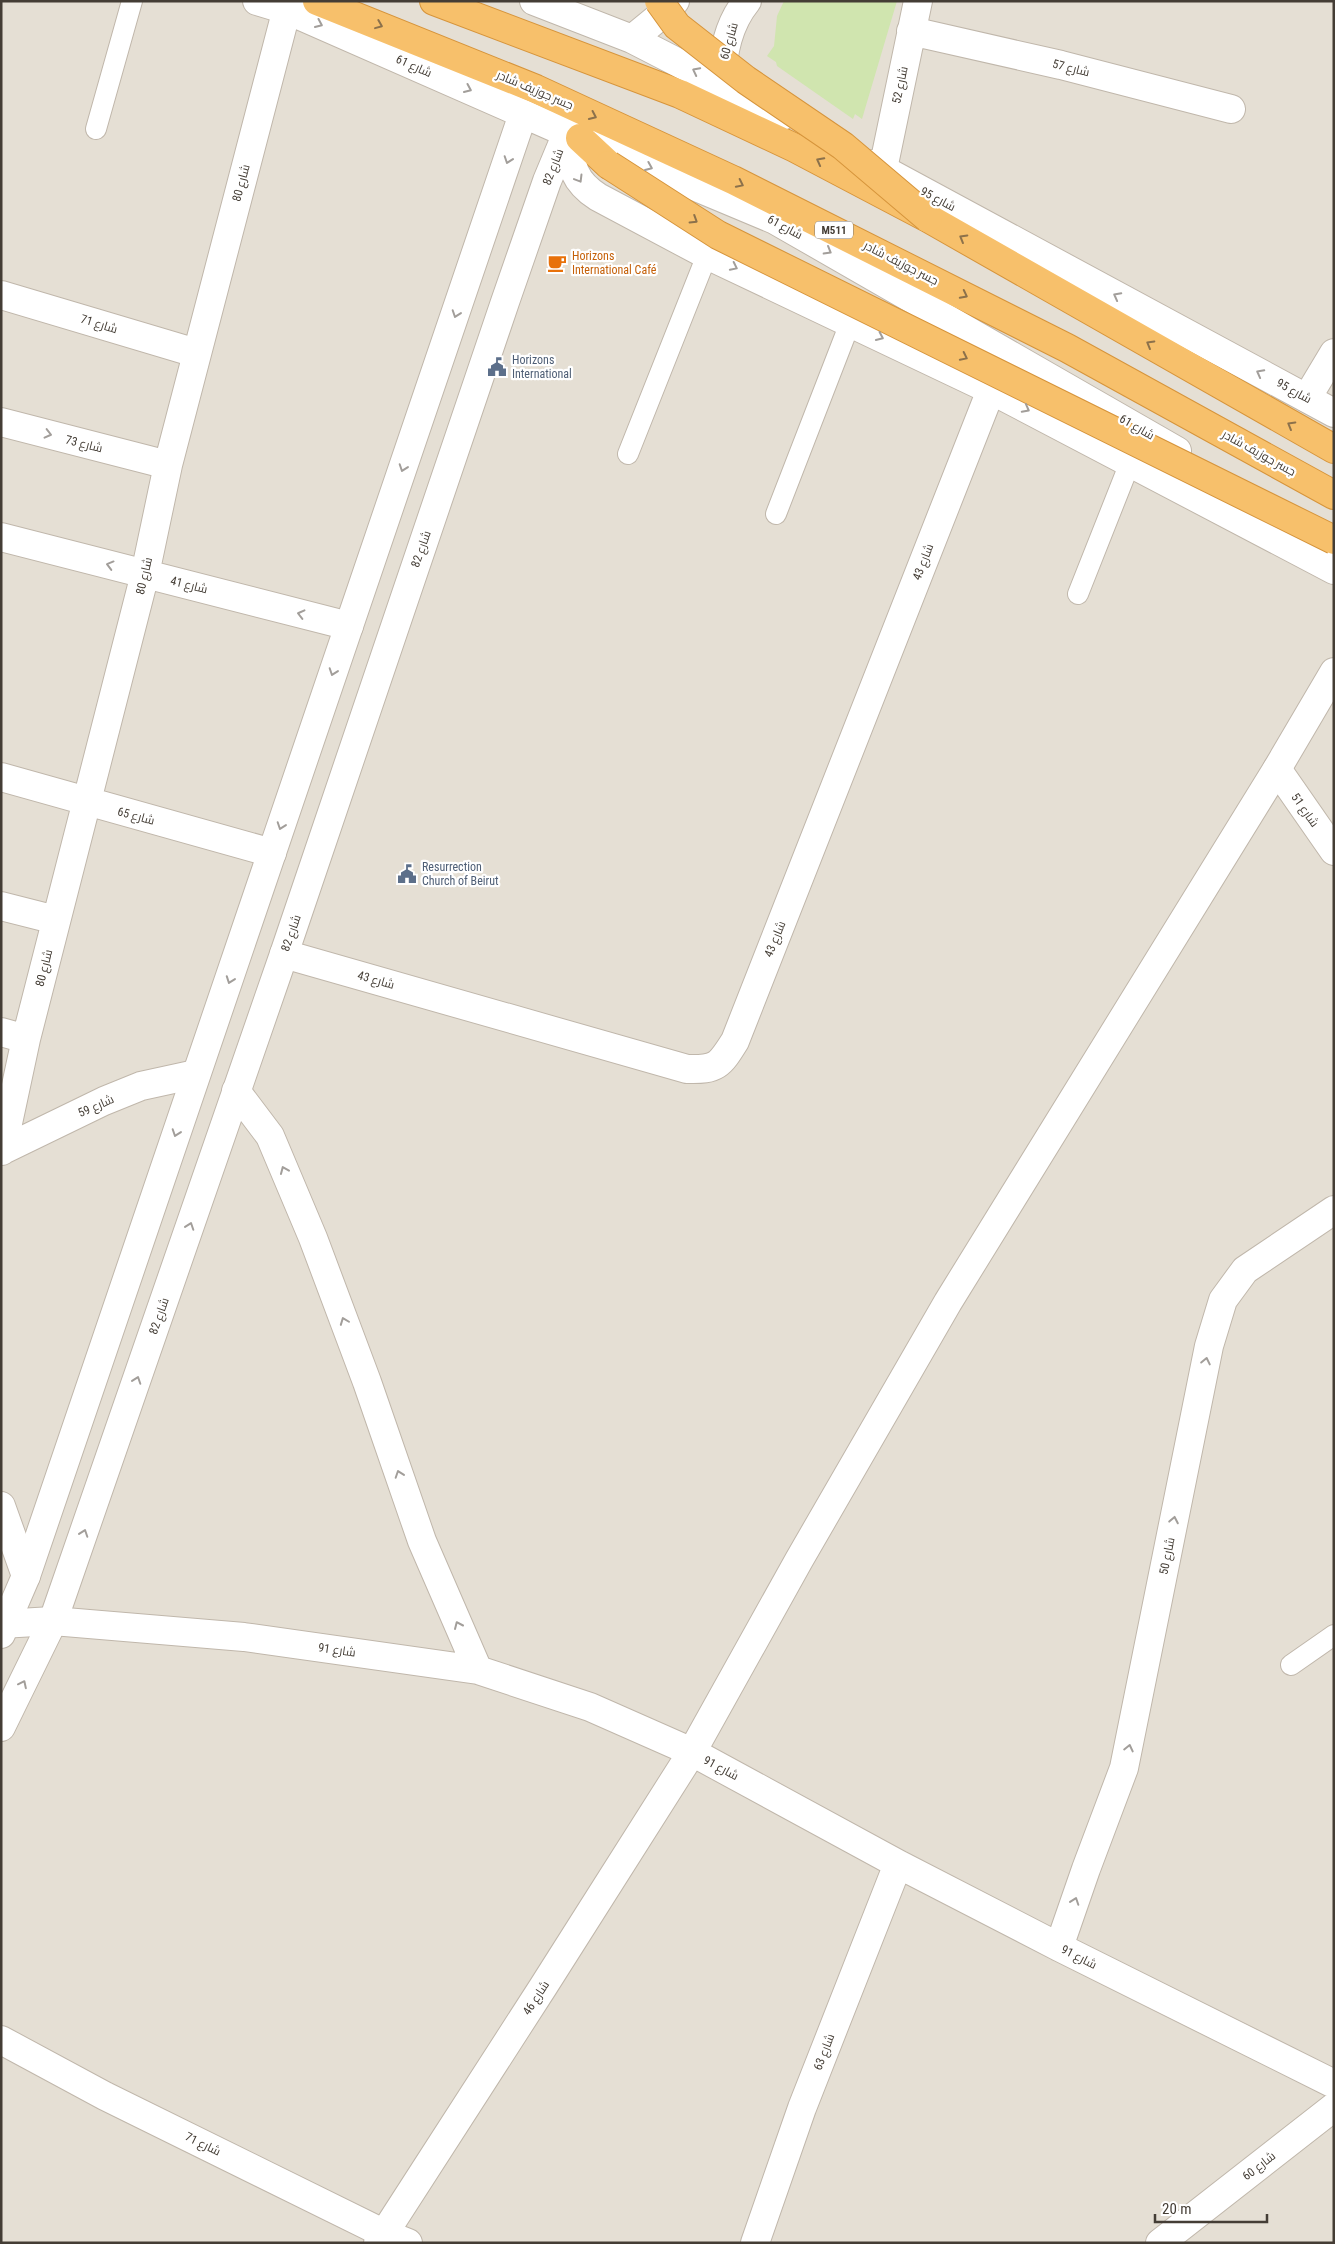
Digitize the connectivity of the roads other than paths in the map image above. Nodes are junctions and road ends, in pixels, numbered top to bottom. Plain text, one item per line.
1 (132, 1) edge
2 (257, 1) edge
3 (317, 1) edge
4 (434, 1) edge
5 (534, 1) edge
6 (659, 1) edge
7 (675, 1) edge
8 (747, 1) edge
9 (918, 1) edge
10 (288, 6) edge
11 (911, 31) junction
12 (632, 39) junction
13 (721, 84) junction
14 (1231, 109) dead end
15 (524, 114) junction
16 (96, 130) dead end
17 (574, 135) junction
18 (883, 169) junction
19 (928, 218) junction
20 (707, 255) junction
21 (465, 287) junction
22 (1, 295) edge
23 (505, 302) junction
24 (850, 323) junction
25 (196, 353) junction
26 (1334, 353) edge
27 (991, 390) junction
28 (1307, 398) junction
29 (1334, 413) edge
30 (1, 422) edge
31 (1143, 430) junction
32 (1334, 449) edge
33 (628, 454) dead end
34 (1130, 463) junction
35 (168, 465) junction
36 (1334, 495) edge
37 (776, 514) dead end
38 (1, 537) edge
39 (1334, 540) edge
40 (1334, 547) edge
41 (1334, 570) edge
42 (145, 574) junction
43 (1078, 594) dead end
44 (349, 626) junction
45 (1334, 672) edge
46 (1277, 769) junction
47 (1, 777) edge
48 (86, 802) junction
49 (1334, 851) edge
50 (272, 853) junction
51 (1, 906) edge
52 (56, 920) junction
53 (284, 954) junction
54 (14, 1036) edge
55 (196, 1074) junction
56 (236, 1091) junction
57 (1, 1151) edge
58 (1334, 1210) edge
59 (1, 1506) edge
60 (26, 1576) junction
61 (53, 1621) junction
62 (3, 1627) edge
63 (1334, 1635) edge
64 (1291, 1665) dead end
65 (478, 1670) junction
66 (1, 1728) edge
67 (692, 1752) junction
68 (898, 1864) junction
69 (1059, 1948) junction
70 (1, 2040) edge
71 (1334, 2084) edge
72 (1334, 2107) edge
73 (380, 2238) edge
74 (408, 2243) edge
75 (755, 2243) edge
76 (1160, 2243) edge

1 - 16 lane
2 - 10 street, شارع 61
3 -> 36 highway, جسر جوزيف شادر / M511
19 -> 4 highway, bridge
5 - 12 street, شارع 95
6 - 19 highway, bridge
7 - 12 street
8 - 13 street, شارع 60
9 - 11 street, شارع 52
10 -> 15 street, شارع 61
10 - 25 street, شارع 80
11 - 14 street, شارع 57
11 - 18 street, شارع 52
13 -> 12 street, شارع 95
13 - 18 street, شارع 95
15 - 17 street, شارع 61
15 -> 21 street
17 -> 20 street
17 - 23 street, شارع 82
17 -> 31 street, شارع 61
17 -> 39 highway, bridge
28 -> 18 street, شارع 95
32 -> 19 highway
20 -> 24 street
20 - 33 lane
21 - 23 street
21 -> 44 street
22 - 25 street, شارع 71
23 - 53 street, شارع 82
24 -> 27 street
24 - 37 lane
25 - 35 street, شارع 80
26 - 28 street
27 -> 34 street
27 - 53 street, شارع 43
28 - 29 street, شارع 95
30 -> 35 street, شارع 73
31 - 34 lane
31 - 40 street, شارع 61
34 - 41 street
34 - 43 lane
35 - 42 street, شارع 80
42 -> 38 street, شارع 41
44 -> 42 street, شارع 41
42 - 48 street, شارع 80
44 -> 50 street
45 - 46 street, شارع 46
46 - 49 street, شارع 51
46 - 67 street, شارع 46
47 - 48 street, شارع 65
48 - 50 street, شارع 65
48 - 52 street, شارع 80
50 -> 55 street
51 - 52 street
52 - 54 street, شارع 80
53 - 56 street, شارع 82
54 - 57 street, شارع 80
55 - 57 street, شارع 59
55 -> 60 street
61 -> 56 street, شارع 82
65 -> 56 street
69 -> 58 street, شارع 50
59 - 60 street
60 - 62 street
61 - 62 street, شارع 91
61 - 65 street, شارع 91
66 -> 61 street, شارع 82
63 - 64 lane
65 - 67 street, شارع 91
67 - 68 street, شارع 91
67 - 73 street, شارع 46
68 - 69 street, شارع 91
68 - 75 street, شارع 63
69 - 71 street, شارع 91
70 - 73 street, شارع 71
72 - 76 street, شارع 60
73 - 74 street, شارع 71

